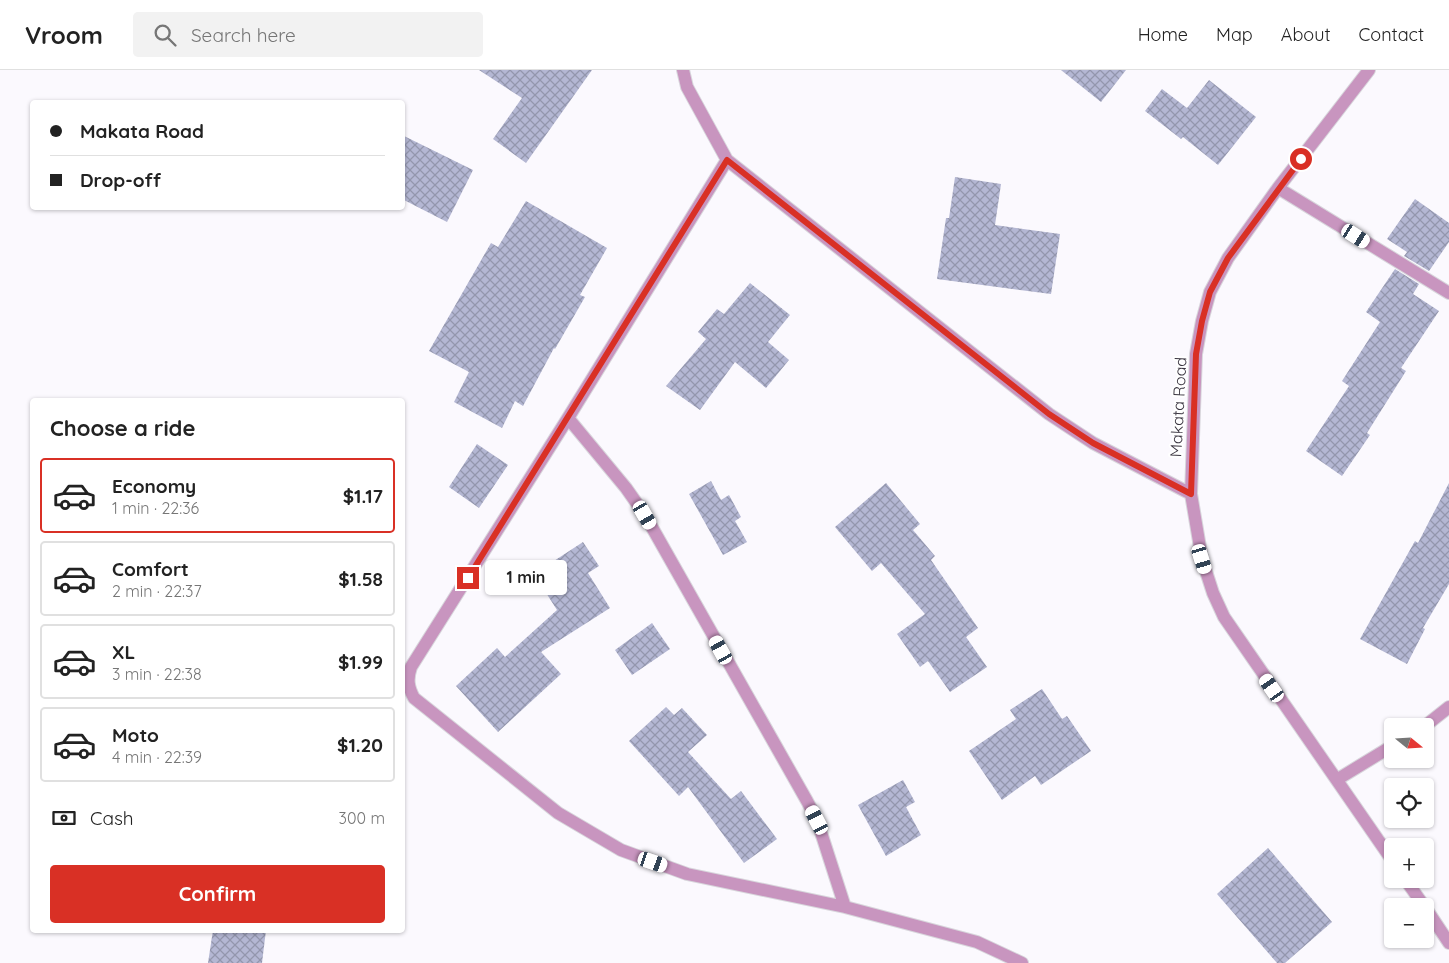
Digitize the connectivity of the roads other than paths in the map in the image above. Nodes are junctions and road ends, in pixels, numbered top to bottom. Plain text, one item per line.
1 (683, 70) edge
2 (1369, 70) edge
3 (727, 160) junction
4 (1278, 188) junction
5 (1449, 293) edge
6 (568, 418) junction
7 (1191, 494) junction
8 (1449, 707) edge
9 (1434, 719) edge
10 (1384, 751) edge
11 (1338, 780) junction
12 (1384, 848) edge
13 (846, 907) junction
14 (1434, 920) edge
15 (1449, 943) edge
16 (1022, 963) edge

1 - 3 street
2 - 4 street, Makata Road
3 - 6 street
3 - 7 street
4 - 5 street
4 - 7 street, Makata Road
6 - 13 street
6 - 13 street
7 - 11 street, Makata Road
8 - 9 street
10 - 11 street
11 - 12 street, Makata Road
13 - 16 street
14 - 15 street

